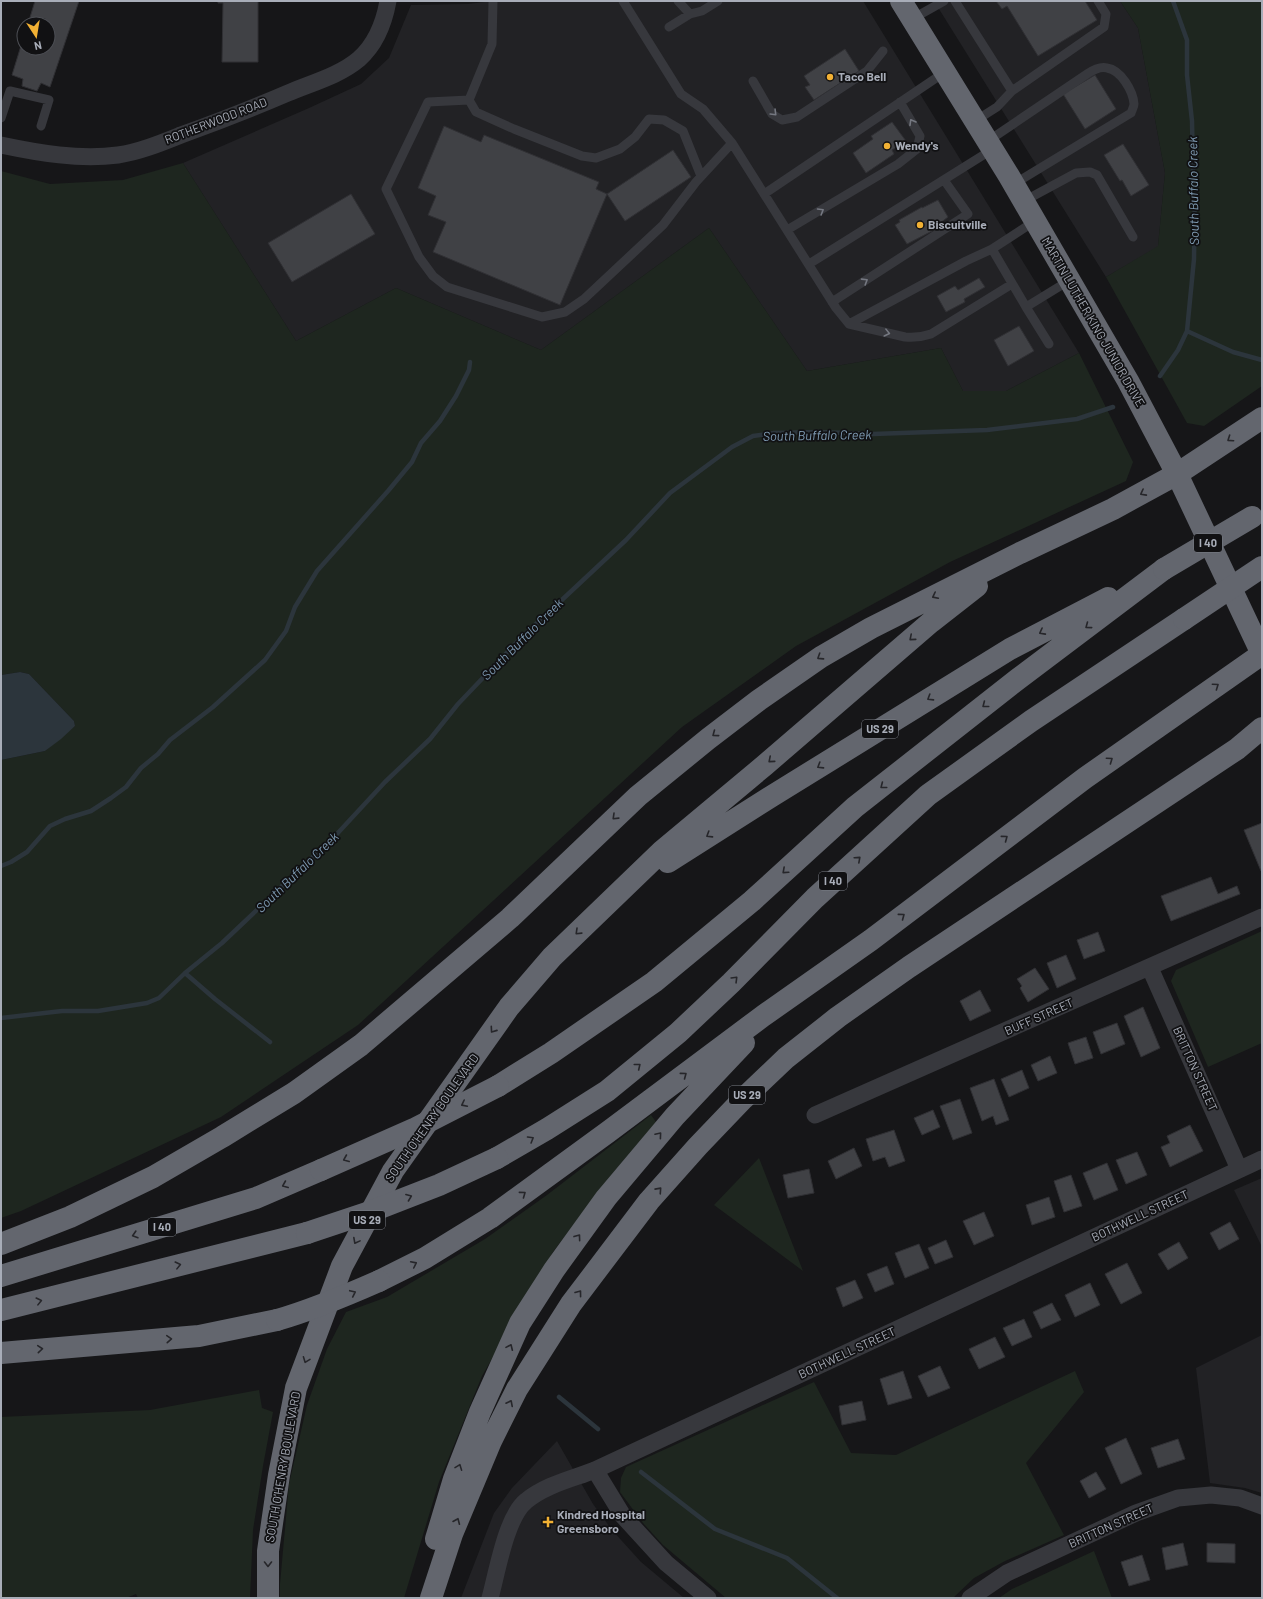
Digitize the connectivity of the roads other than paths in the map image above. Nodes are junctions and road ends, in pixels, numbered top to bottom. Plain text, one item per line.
1 (388, 1) edge
2 (493, 1) edge
3 (623, 1) edge
4 (678, 1) edge
5 (718, 1) edge
6 (943, 1) edge
7 (955, 1) edge
8 (1098, 1) edge
9 (907, 10) edge
10 (690, 14) junction
11 (669, 27) dead end
12 (883, 51) dead end
13 (945, 72) junction
14 (753, 81) dead end
15 (1012, 91) junction
16 (469, 100) junction
17 (900, 102) junction
18 (1, 118) edge
19 (975, 121) junction
20 (41, 126) dead end
21 (732, 143) junction
22 (1, 145) edge
23 (990, 145) junction
24 (701, 176) junction
25 (944, 180) junction
26 (1019, 192) junction
27 (764, 194) junction
28 (1035, 221) junction
29 (787, 230) junction
30 (1133, 237) dead end
31 (992, 249) junction
32 (809, 264) junction
33 (1070, 280) junction
34 (1012, 284) junction
35 (832, 302) junction
36 (1026, 307) junction
37 (849, 324) junction
38 (1049, 344) dead end
39 (1262, 418) edge
40 (1177, 474) junction
41 (1257, 514) edge
42 (1020, 553) junction
43 (1262, 567) edge
44 (1164, 569) junction
45 (1262, 654) edge
46 (1262, 728) edge
47 (606, 905) junction
48 (1262, 917) edge
49 (871, 940) junction
50 (1150, 968) junction
51 (815, 1115) dead end
52 (1262, 1159) edge
53 (1239, 1169) junction
54 (1, 1244) edge
55 (1, 1276) edge
56 (1, 1310) edge
57 (1, 1353) edge
58 (596, 1470) junction
59 (1262, 1506) edge
60 (268, 1598) edge
61 (420, 1598) edge
62 (431, 1598) edge
63 (490, 1598) edge
64 (708, 1598) edge
65 (970, 1598) edge

1 - 22 street, ROTHERWOOD ROAD
2 - 16 lane
3 - 21 lane
4 - 10 lane
5 - 10 lane
6 - 9 lane
7 - 15 lane
8 - 15 lane
9 - 13 highway, MARTIN LUTHER KING JUNIOR DRIVE
10 - 11 lane
14 -> 12 lane
13 - 17 lane
13 - 19 highway, MARTIN LUTHER KING JUNIOR DRIVE
15 - 19 lane
16 - 24 lane
16 - 24 lane
17 - 27 lane
29 -> 17 lane
18 - 20 lane
19 - 23 highway, MARTIN LUTHER KING JUNIOR DRIVE
21 - 24 lane
21 - 27 lane
23 - 25 lane
23 - 26 highway, MARTIN LUTHER KING JUNIOR DRIVE
23 - 26 lane
25 - 32 lane
35 -> 25 lane
26 - 28 highway, MARTIN LUTHER KING JUNIOR DRIVE
26 - 30 lane
27 - 29 lane
28 - 31 lane
28 - 33 highway, MARTIN LUTHER KING JUNIOR DRIVE
29 - 32 lane
31 - 34 lane
31 - 37 lane
32 - 35 lane
33 - 36 lane
33 - 40 highway, MARTIN LUTHER KING JUNIOR DRIVE
34 - 36 lane
37 -> 34 lane
35 - 37 lane
36 - 38 lane
39 -> 40 highway
40 -> 42 highway
40 - 45 highway, MARTIN LUTHER KING JUNIOR DRIVE
41 - 44 highway, I 40, bridge
42 -> 47 highway
42 -> 54 highway
56 -> 43 highway, I 40, bridge
44 -> 47 highway, US 29
44 -> 55 highway, I 40, bridge
49 -> 45 highway
62 -> 46 highway, US 29
47 -> 60 highway, SOUTH O'HENRY BOULEVARD / US 29
48 - 50 street, BUFF STREET
57 -> 49 highway, bridge
61 -> 49 highway
50 - 51 street, BUFF STREET
50 - 53 street, BRITTON STREET
52 - 53 street, BOTHWELL STREET
53 - 58 street, BOTHWELL STREET
58 - 63 street, BOTHWELL STREET
58 - 64 street
59 - 65 street, BRITTON STREET

